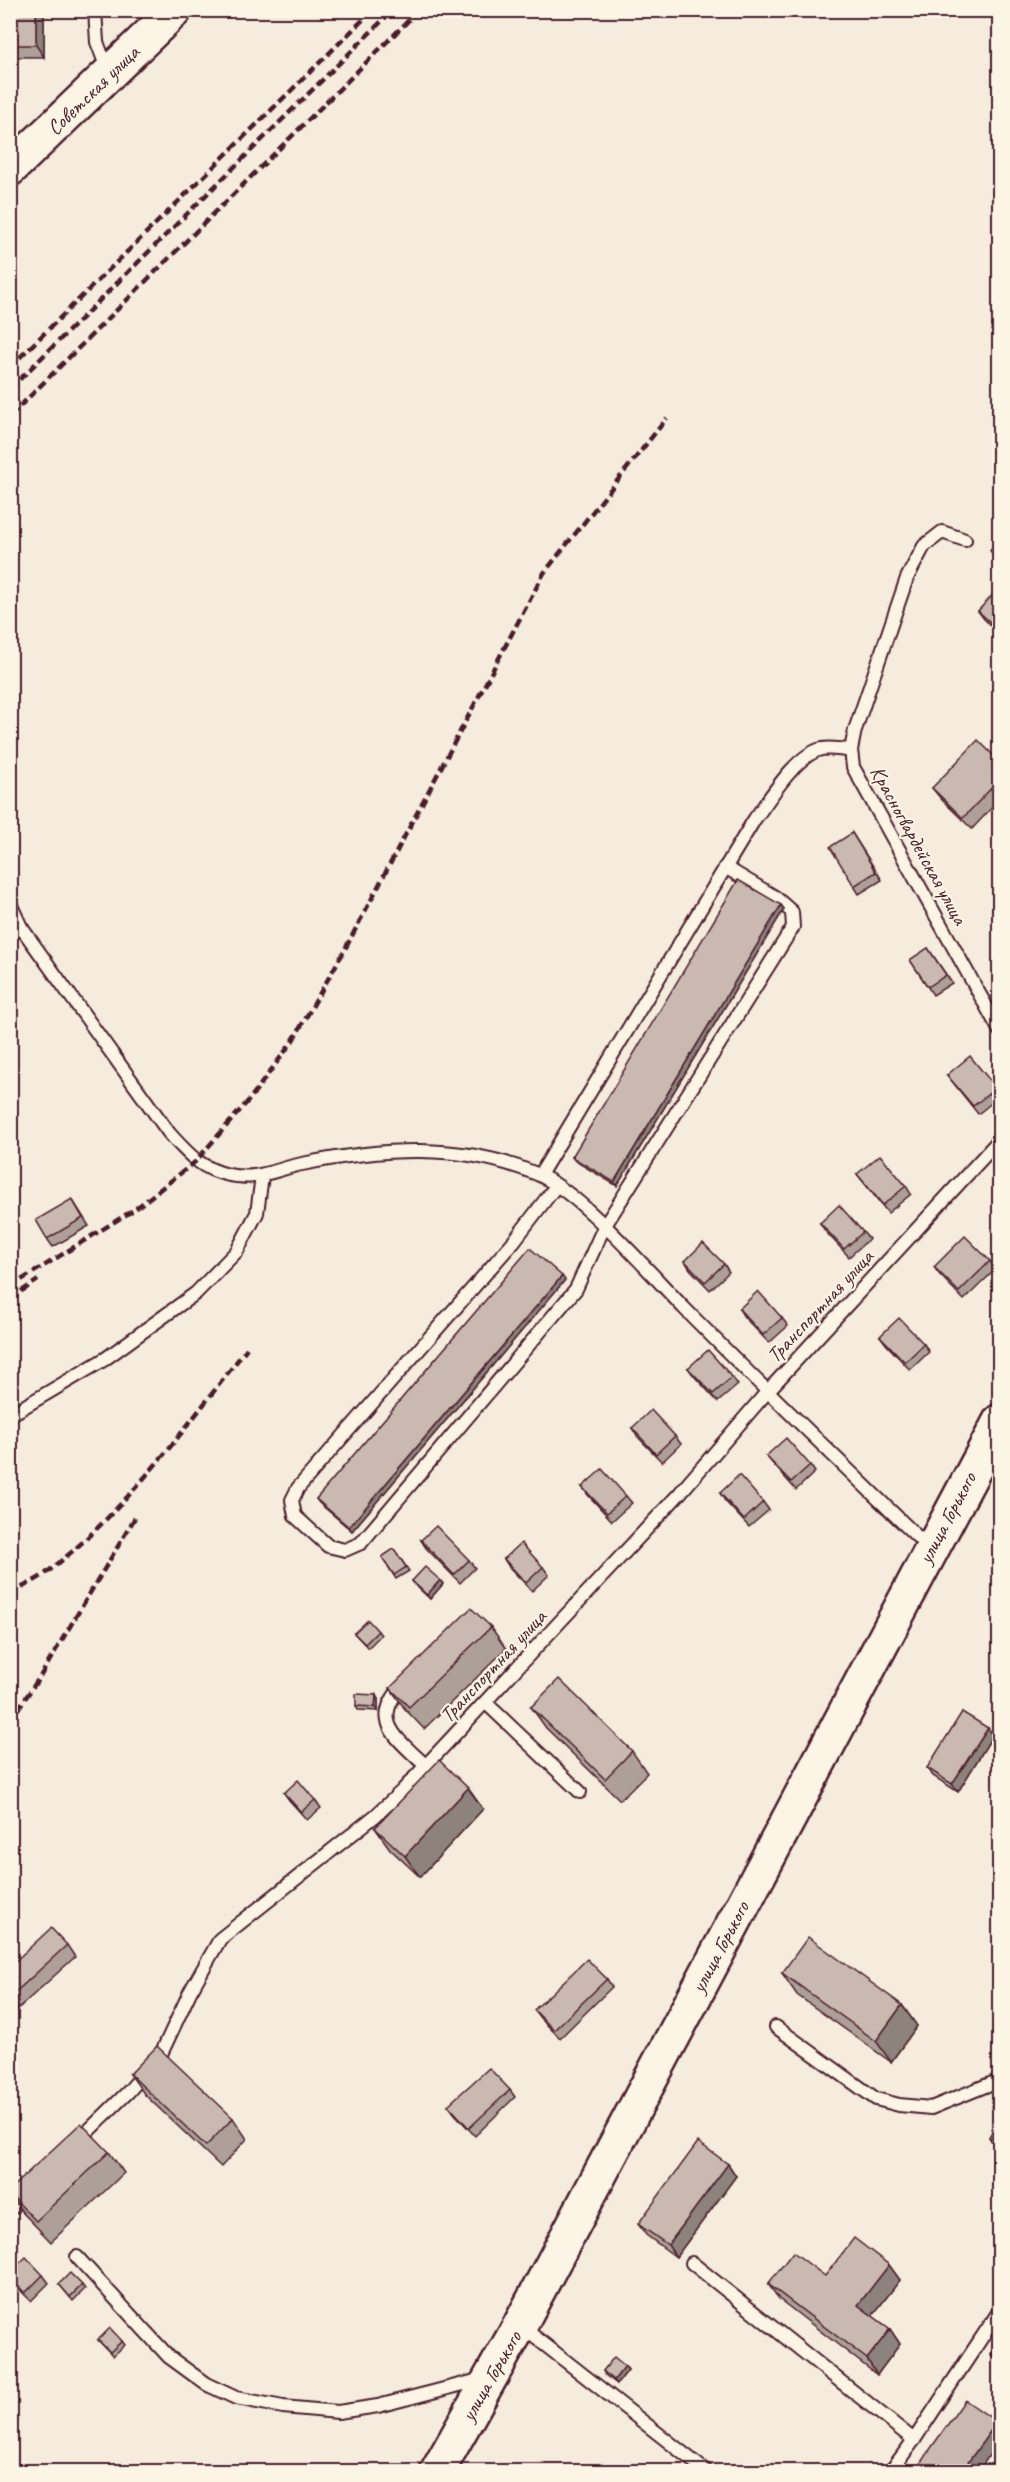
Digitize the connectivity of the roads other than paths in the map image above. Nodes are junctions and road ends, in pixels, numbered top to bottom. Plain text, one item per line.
1 (95, 10) edge
2 (175, 10) edge
3 (109, 75) junction
4 (10, 169) edge
5 (965, 540) dead end
6 (851, 750) junction
7 (725, 867) junction
8 (10, 903) edge
9 (21, 927) junction
10 (10, 935) edge
11 (999, 1031) edge
12 (999, 1139) edge
13 (540, 1175) junction
14 (262, 1176) junction
15 (556, 1186) junction
16 (604, 1227) junction
17 (766, 1392) junction
18 (10, 1415) edge
19 (999, 1421) edge
20 (930, 1549) junction
21 (412, 1677) edge
22 (486, 1703) junction
23 (426, 1766) junction
24 (580, 1792) dead end
25 (776, 2027) dead end
26 (999, 2080) edge
27 (71, 2148) edge
28 (38, 2182) edge
29 (13, 2207) edge
30 (77, 2257) dead end
31 (692, 2263) dead end
32 (999, 2310) edge
33 (520, 2325) junction
34 (489, 2377) junction
35 (914, 2440) junction
36 (437, 2472) edge
37 (707, 2472) edge
38 (890, 2472) edge

1 - 3 lane
2 - 3 main road, Советская улица
3 - 4 main road, Советская улица
5 - 6 lane, Красногвардейская улица
6 - 7 lane
6 - 11 lane, Красногвардейская улица
7 - 13 lane
7 - 16 lane
8 - 9 lane
9 - 10 lane
9 - 14 lane
12 - 17 lane, Транспортная улица
13 - 14 lane
13 - 15 lane
14 - 18 lane
15 - 16 lane
15 - 16 lane
16 - 17 lane
17 - 20 lane
17 - 22 lane, Транспортная улица
19 - 20 main road, улица Горького
20 - 33 main road, улица Горького
21 - 23 lane
22 - 23 lane, Транспортная улица
22 - 24 lane
23 - 27 lane, Транспортная улица
25 - 26 lane
28 - 29 lane
30 - 34 lane
31 - 35 lane
32 - 35 lane
33 - 34 main road, улица Горького
33 - 37 lane
34 - 36 main road, улица Горького
35 - 38 lane

